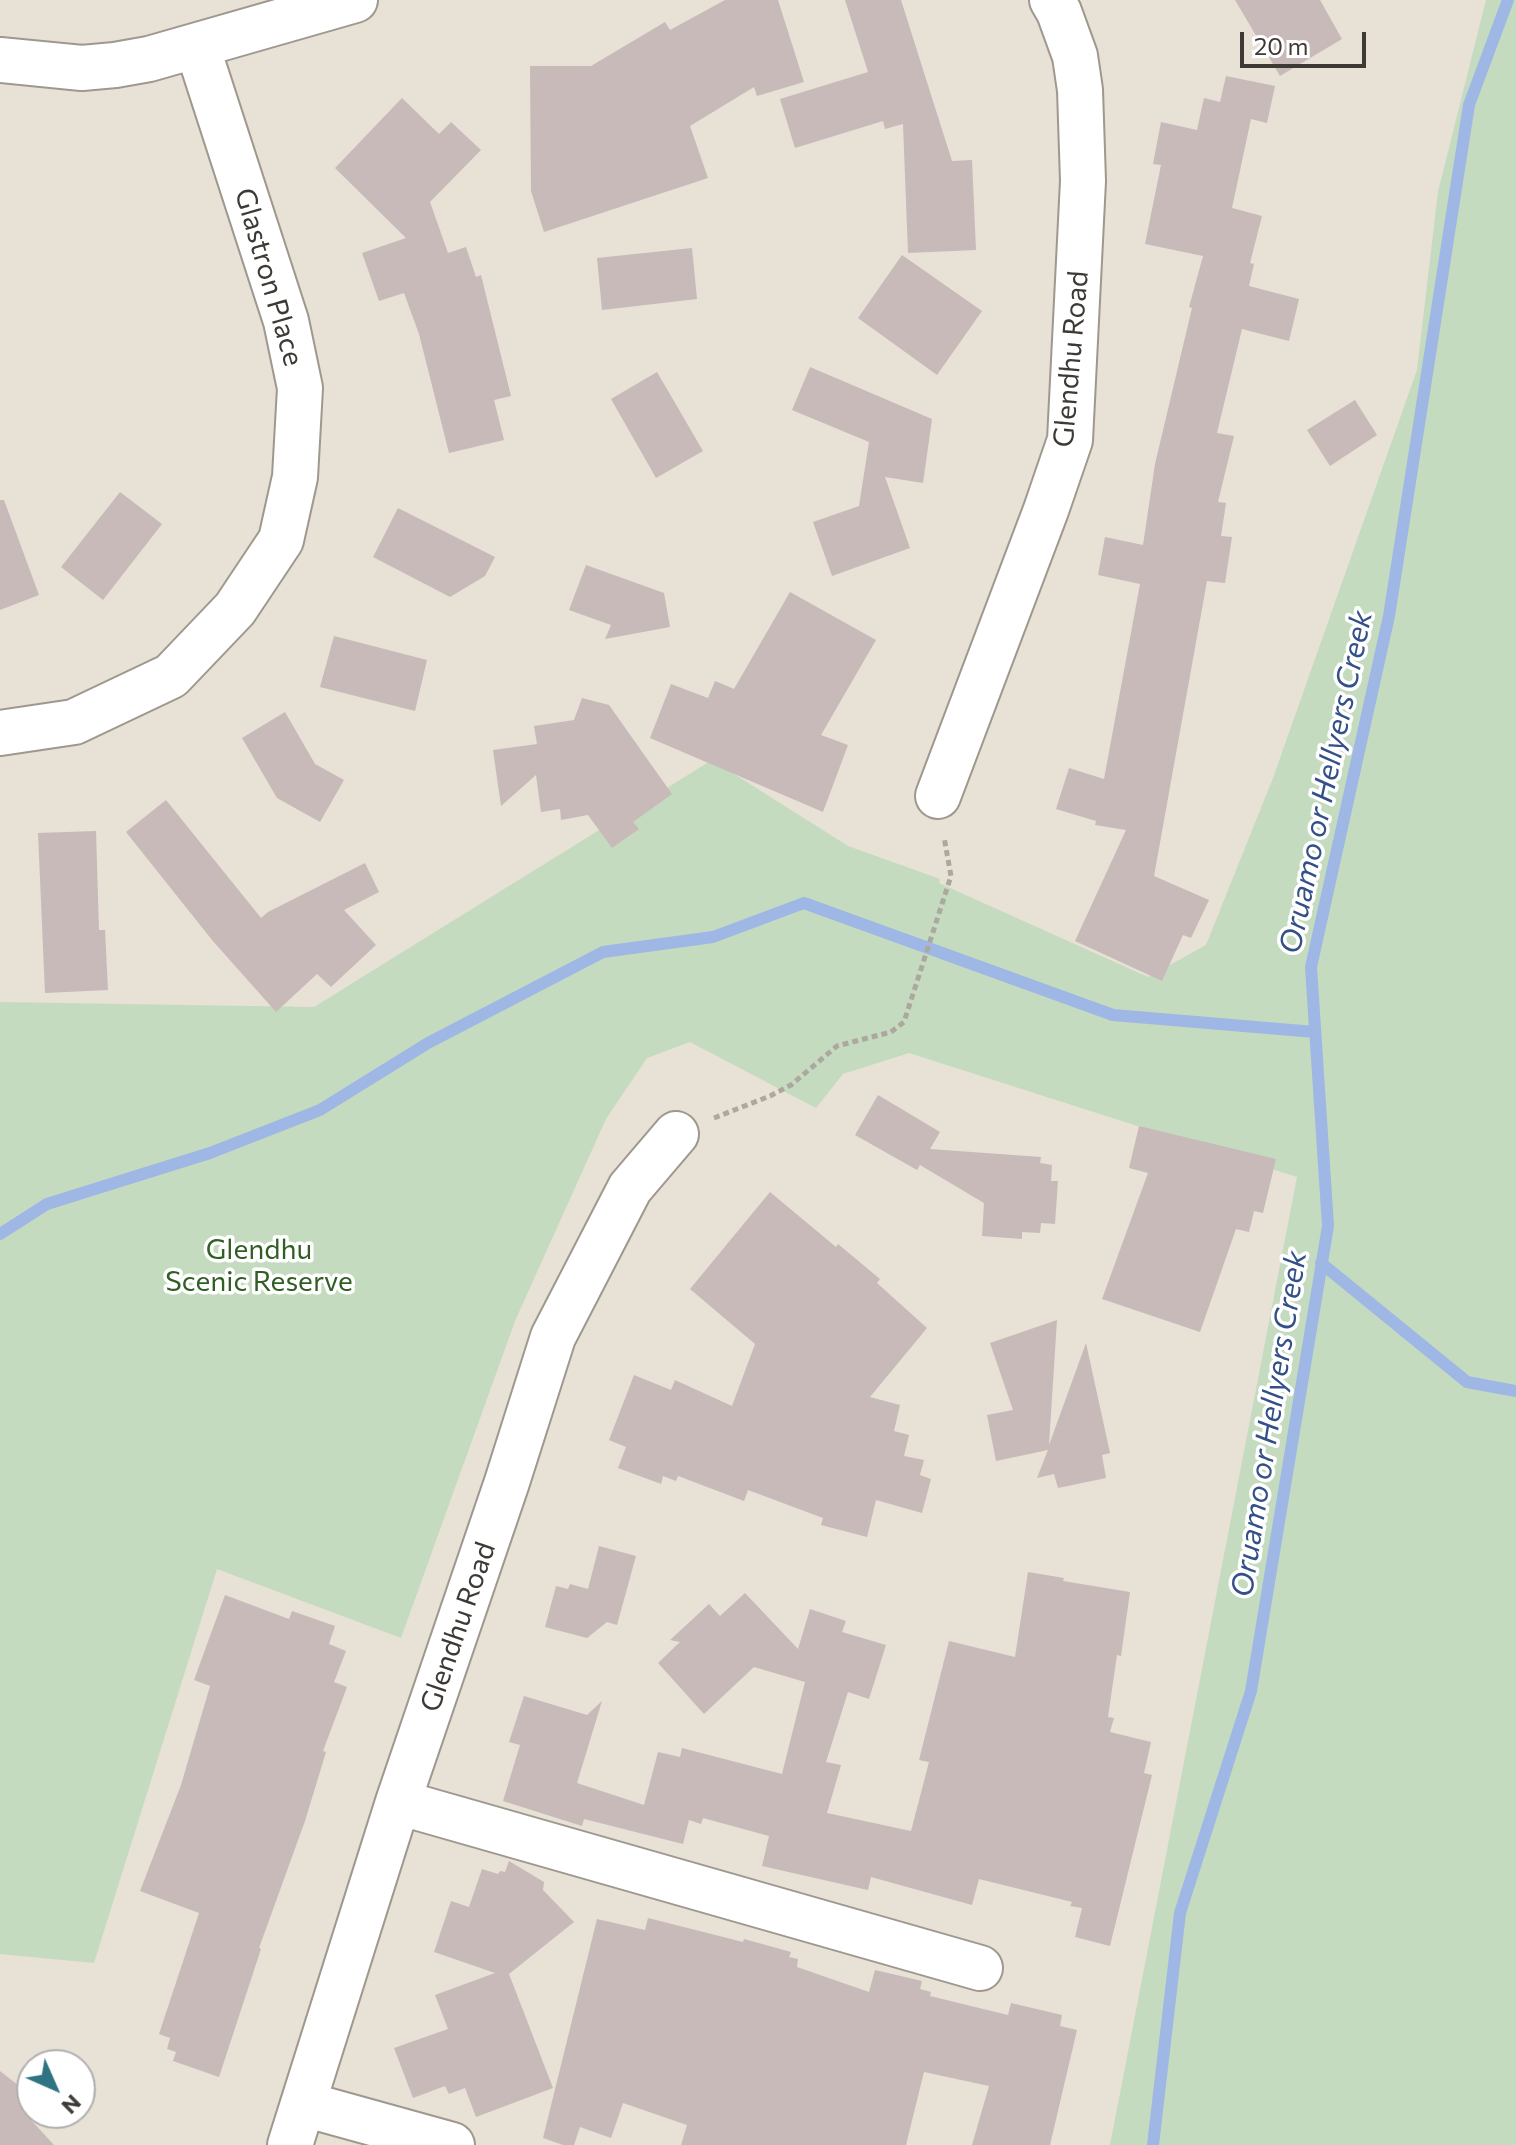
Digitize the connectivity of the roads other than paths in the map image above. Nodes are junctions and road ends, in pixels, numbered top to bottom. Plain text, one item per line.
1 (355, 0) edge
2 (1052, 0) edge
3 (197, 46) junction
4 (0, 60) edge
5 (0, 733) edge
6 (938, 796) dead end
7 (676, 1134) road end
8 (398, 1802) junction
9 (980, 1968) dead end
10 (304, 2104) junction
11 (290, 2145) edge
12 (452, 2145) edge

1 - 3 street
2 - 6 street, Glendhu Road
3 - 4 street
3 - 5 street, Glastron Place
7 - 8 street, Glendhu Road
8 - 9 street
8 - 10 street, Glendhu Road
10 - 11 street, Glendhu Road
10 - 12 street

